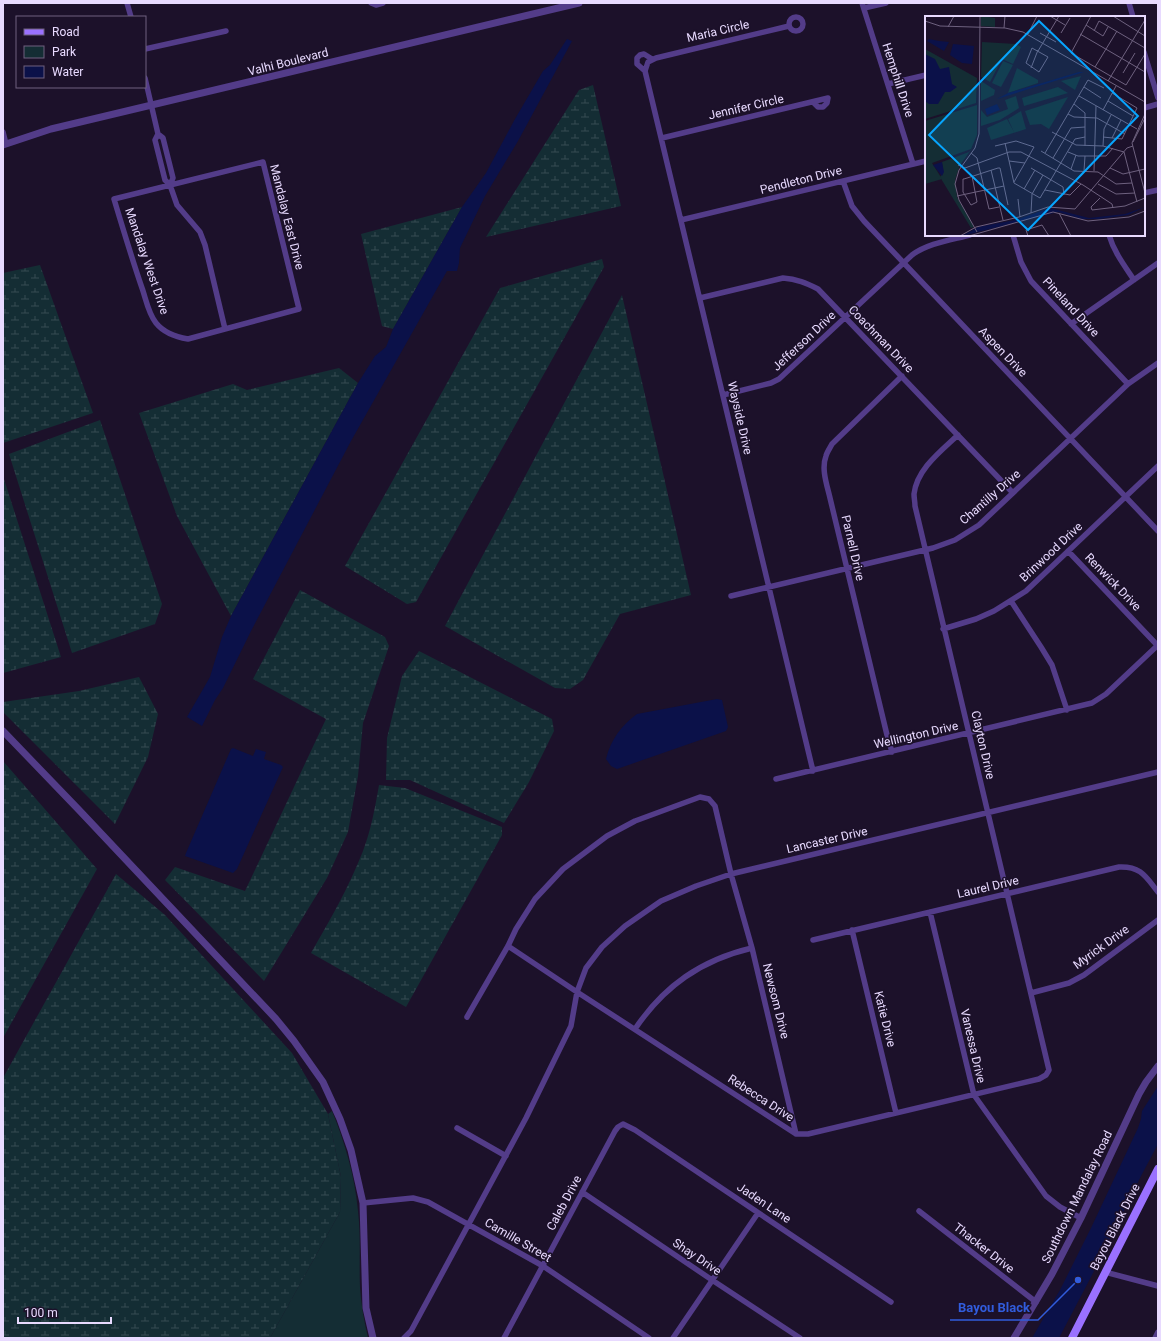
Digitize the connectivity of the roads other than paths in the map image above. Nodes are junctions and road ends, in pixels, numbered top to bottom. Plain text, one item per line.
1 (127, 3) edge
2 (371, 3) edge
3 (383, 3) edge
4 (579, 3) edge
5 (886, 3) edge
6 (1129, 3) edge
7 (863, 6) edge
8 (131, 16) edge
9 (1133, 16) edge
10 (790, 26) dead end
11 (226, 31) dead end
12 (146, 49) edge
13 (1145, 55) edge
14 (652, 59) junction
15 (646, 71) junction
16 (925, 75) edge
17 (146, 83) edge
18 (888, 84) junction
19 (828, 98) dead end
20 (1158, 98) edge
21 (1158, 104) edge
22 (151, 106) junction
23 (1145, 108) edge
24 (3, 132) edge
25 (662, 138) junction
26 (5, 144) edge
27 (925, 161) edge
28 (913, 164) junction
29 (844, 181) junction
30 (170, 185) junction
31 (1158, 190) edge
32 (1145, 193) edge
33 (114, 199) joint
34 (681, 220) junction
35 (966, 236) edge
36 (1013, 236) edge
37 (1109, 236) edge
38 (904, 262) junction
39 (1158, 263) edge
40 (1134, 280) junction
41 (700, 298) junction
42 (299, 309) joint
43 (846, 317) junction
44 (1071, 324) junction
45 (225, 329) junction
46 (1158, 363) edge
47 (902, 376) junction
48 (1128, 384) junction
49 (723, 395) junction
50 (958, 435) junction
51 (1071, 438) junction
52 (1158, 466) edge
53 (1013, 493) junction
54 (1126, 497) junction
55 (1158, 531) edge
56 (924, 550) junction
57 (1068, 551) junction
58 (847, 568) junction
59 (768, 587) junction
60 (731, 596) dead end
61 (1011, 601) junction
62 (943, 629) junction
63 (1158, 646) edge
64 (1066, 710) junction
65 (3, 730) edge
66 (968, 734) junction
67 (892, 752) junction
68 (813, 771) junction
69 (1158, 772) edge
70 (776, 779) dead end
71 (987, 813) junction
72 (731, 874) junction
73 (1158, 892) edge
74 (1007, 893) junction
75 (930, 912) junction
76 (1158, 920) edge
77 (852, 930) junction
78 (813, 940) dead end
79 (508, 946) junction
80 (752, 948) junction
81 (577, 992) junction
82 (1031, 992) junction
83 (467, 1017) dead end
84 (635, 1029) junction
85 (1158, 1066) edge
86 (1047, 1074) joint
87 (974, 1095) junction
88 (896, 1113) junction
89 (623, 1124) joint
90 (457, 1128) dead end
91 (796, 1134) junction
92 (506, 1156) junction
93 (1158, 1169) edge
94 (582, 1192) junction
95 (363, 1203) junction
96 (919, 1210) dead end
97 (758, 1213) junction
98 (1081, 1218) junction
99 (469, 1224) junction
100 (543, 1266) junction
101 (1106, 1272) junction
102 (712, 1280) junction
103 (1158, 1286) edge
104 (891, 1302) dead end
105 (1036, 1302) junction
106 (1158, 1332) edge
107 (373, 1338) edge
108 (404, 1338) edge
109 (504, 1338) edge
110 (649, 1338) edge
111 (672, 1338) edge
112 (800, 1338) edge
113 (1014, 1338) edge
114 (1072, 1338) edge
115 (1155, 1338) edge

1 - 8 street
2 - 3 street
4 - 22 street, Valhi Boulevard
5 - 7 street
6 - 9 street
7 - 18 street, Hemphill Drive
10 - 14 street, Maria Circle
11 - 12 street
13 - 20 street
14 - 15 street
14 - 15 street, Maria Circle
15 - 25 street, Wayside Drive
16 - 18 street
17 - 22 street
18 - 28 street, Hemphill Drive
19 - 25 street, Jennifer Circle
21 - 23 street
22 - 26 street, Valhi Boulevard
22 - 30 street
24 - 26 street
25 - 34 street, Wayside Drive
27 - 28 street, Pendleton Drive
28 - 29 street, Pendleton Drive
29 - 34 street, Pendleton Drive
29 - 38 street, Aspen Drive
30 - 33 street, Mandalay East Drive
30 - 42 street, Mandalay East Drive
30 - 45 street
31 - 32 street
33 - 45 street, Mandalay West Drive
34 - 41 street, Wayside Drive
35 - 38 street, Jefferson Drive
36 - 44 street, Pineland Drive
37 - 40 street
38 - 43 street, Jefferson Drive
38 - 51 street, Aspen Drive
39 - 40 street
40 - 44 street
41 - 43 street, Coachman Drive
41 - 49 street, Wayside Drive
42 - 45 street, Mandalay West Drive
43 - 47 street, Coachman Drive
43 - 49 street, Jefferson Drive
44 - 48 street, Pineland Drive
46 - 48 street, Chantilly Drive
47 - 50 street, Coachman Drive
47 - 58 street, Parnell Drive
48 - 51 street, Chantilly Drive
49 - 59 street, Wayside Drive
50 - 53 street, Coachman Drive
50 - 56 street, Clayton Drive
51 - 53 street, Chantilly Drive
51 - 54 street, Aspen Drive
52 - 54 street, Brinwood Drive
53 - 56 street, Chantilly Drive
54 - 55 street, Aspen Drive
54 - 57 street, Brinwood Drive
56 - 58 street, Chantilly Drive
56 - 62 street, Clayton Drive
57 - 61 street, Brinwood Drive
57 - 63 street, Renwick Drive
58 - 59 street, Chantilly Drive
58 - 67 street, Parnell Drive
59 - 60 street, Chantilly Drive
59 - 68 street, Wayside Drive
61 - 62 street, Brinwood Drive
61 - 64 street
62 - 66 street, Clayton Drive
63 - 64 street, Wellington Drive
64 - 66 street, Wellington Drive
65 - 95 street
66 - 67 street, Wellington Drive
66 - 71 street, Clayton Drive
67 - 68 street, Wellington Drive
68 - 70 street, Wellington Drive
69 - 71 street, Lancaster Drive
71 - 72 street, Lancaster Drive
71 - 74 street, Clayton Drive
72 - 79 street, Newsom Drive
72 - 80 street, Newsom Drive
72 - 81 street, Lancaster Drive
73 - 74 street, Laurel Drive
74 - 75 street, Laurel Drive
74 - 82 street, Clayton Drive
75 - 77 street, Laurel Drive
75 - 87 street, Vanessa Drive
76 - 82 street, Myrick Drive
77 - 78 street, Laurel Drive
77 - 88 street, Katie Drive
79 - 81 street, Rebecca Drive
79 - 83 street
80 - 84 street
80 - 91 street, Newsom Drive
81 - 84 street, Rebecca Drive
81 - 92 street, Lancaster Drive
82 - 86 street, Clayton Drive
84 - 91 street, Rebecca Drive
85 - 98 street, Southdown Mandalay Road
86 - 87 street, Rebecca Drive
87 - 88 street, Rebecca Drive
87 - 98 street, Vanessa Drive
88 - 91 street, Rebecca Drive
89 - 94 street, Caleb Drive
89 - 97 street, Jaden Lane
90 - 92 street
92 - 99 street, Lancaster Drive
93 - 101 main road, Bayou Black Drive
94 - 100 street, Caleb Drive
94 - 102 street, Shay Drive
95 - 99 street, Camille Street
95 - 107 street
96 - 105 street, Thacker Drive
97 - 102 street
97 - 104 street, Jaden Lane
98 - 105 street, Southdown Mandalay Road
99 - 100 street, Camille Street
99 - 108 street, Lancaster Drive
100 - 109 street, Caleb Drive
100 - 110 street, Camille Street
101 - 103 street
101 - 114 main road, Bayou Black Drive
102 - 111 street
102 - 112 street, Shay Drive
105 - 113 street, Southdown Mandalay Road
106 - 115 street

